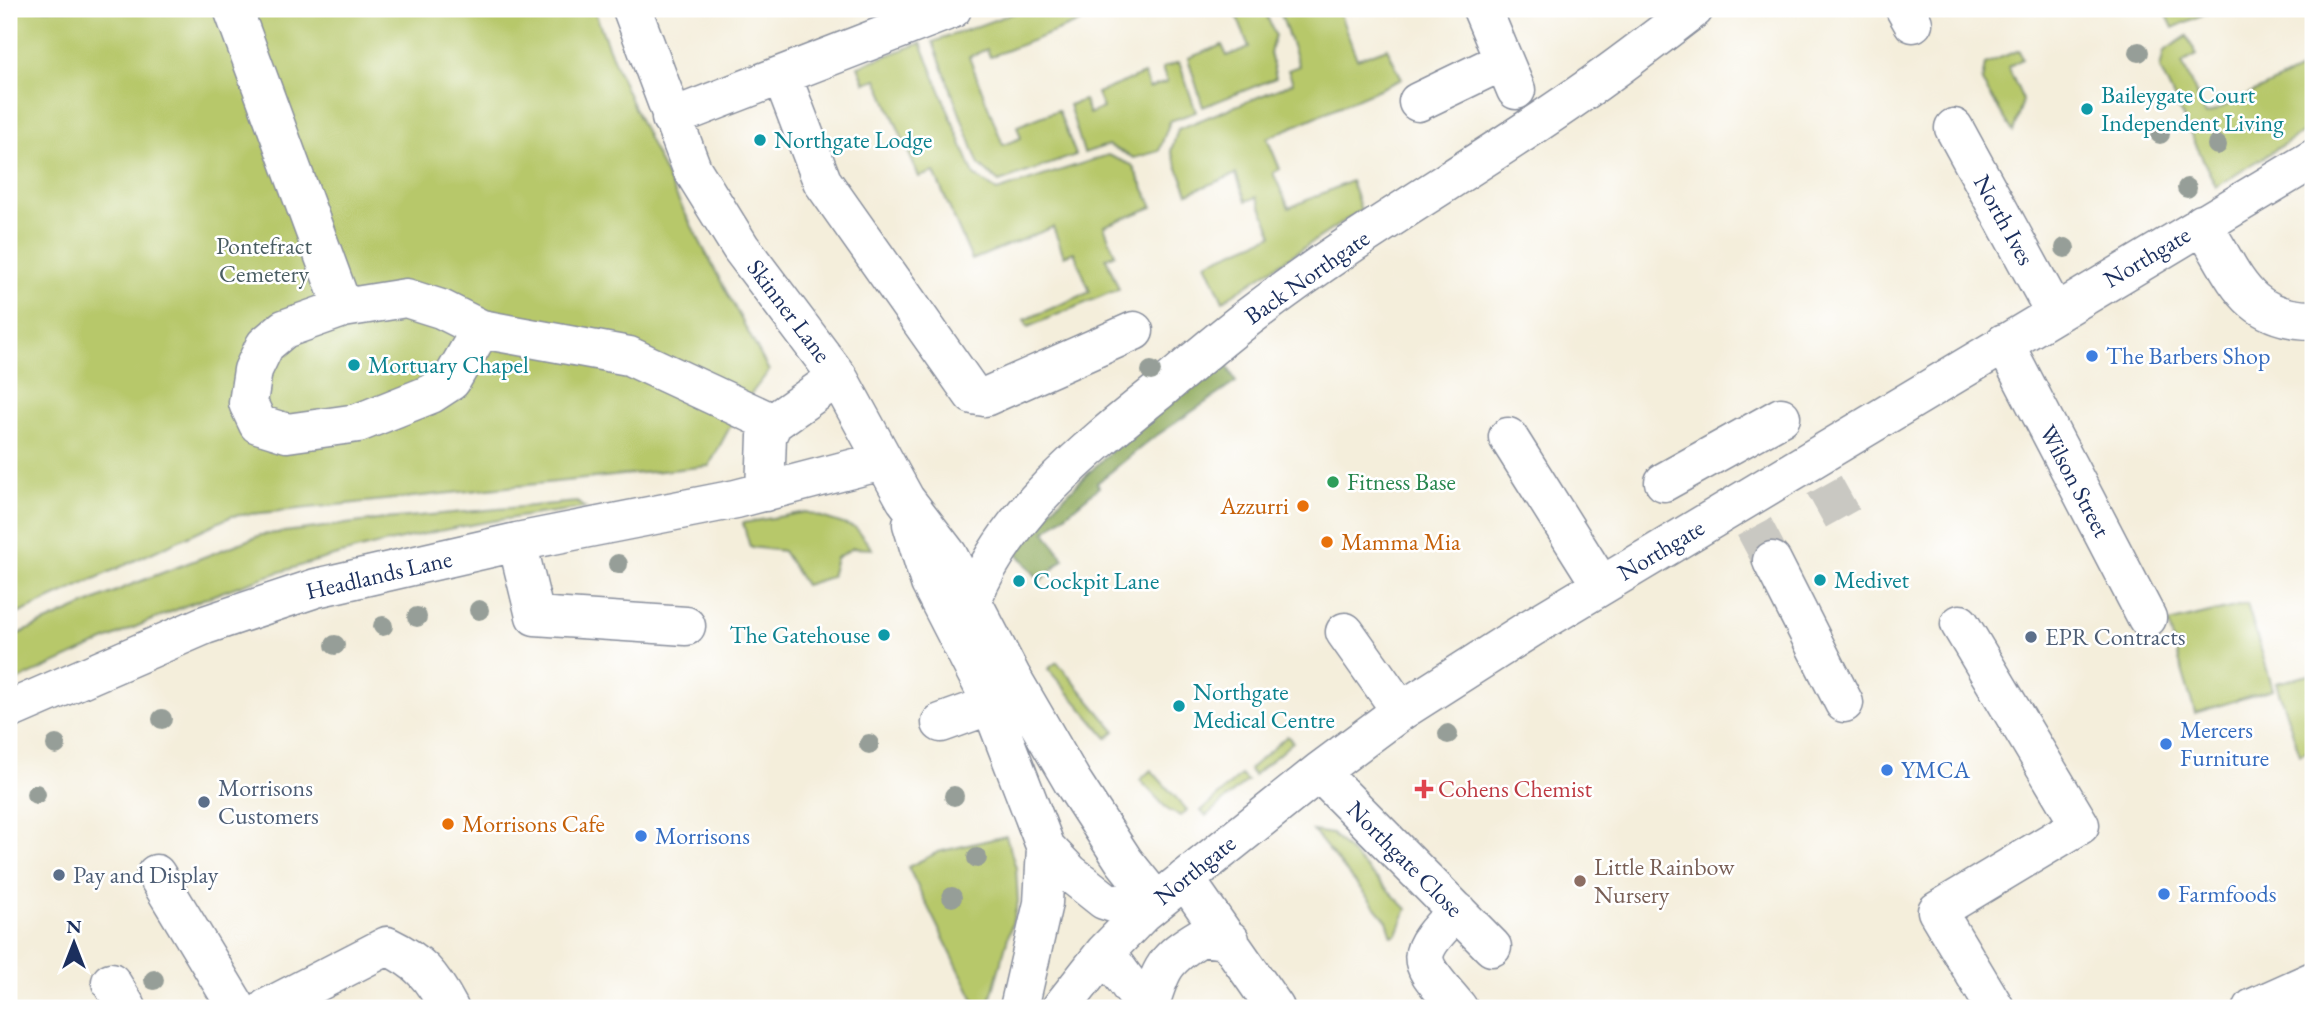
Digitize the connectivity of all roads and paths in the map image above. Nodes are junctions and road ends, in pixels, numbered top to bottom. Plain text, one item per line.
1 (233, 9) edge
2 (632, 9) edge
3 (952, 9) edge
4 (1482, 9) edge
5 (1694, 9) edge
6 (782, 76) junction
7 (1418, 102) dead end
8 (671, 118) junction
9 (1954, 128) dead end
10 (2313, 159) edge
11 (2202, 224) junction
12 (343, 308) junction
13 (2054, 313) junction
14 (2313, 320) edge
15 (481, 328) junction
16 (1133, 331) dead end
17 (2004, 343) junction
18 (838, 377) junction
19 (1781, 417) dead end
20 (773, 423) junction
21 (1508, 437) dead end
22 (1727, 447) junction
23 (882, 461) junction
24 (1664, 482) dead end
25 (765, 492) junction
26 (905, 499) junction
27 (1750, 507) junction
28 (517, 542) junction
29 (1772, 561) tunnel mouth
30 (1601, 585) junction
31 (972, 600) junction
32 (2147, 618) dead end
33 (1960, 624) dead end
34 (686, 626) dead end
35 (1345, 632) dead end
36 (1004, 682) junction
37 (1844, 703) dead end
38 (9, 710) edge
39 (1401, 711) junction
40 (941, 723) dead end
41 (1319, 772) junction
42 (1046, 848) junction
43 (156, 874) dead end
44 (1161, 897) junction
45 (1457, 911) junction
46 (1230, 940) junction
47 (1492, 947) dead end
48 (1105, 953) junction
49 (2313, 981) edge
50 (237, 1008) edge
51 (267, 1008) edge
52 (449, 1008) edge
53 (1019, 1008) edge
54 (1060, 1008) edge
55 (1147, 1008) edge
56 (1275, 1008) edge
57 (1458, 1008) edge
58 (1995, 1008) edge
59 (2253, 1008) edge

1 - 12 street
2 - 8 street, Skinner Lane
3 - 6 street
4 - 7 street
5 - 31 street, Back Northgate
6 - 8 street
6 - 16 street
8 - 18 street, Skinner Lane
9 - 13 street, North Ives
10 - 11 street, Northgate
11 - 13 street, Northgate
11 - 14 street
12 - 15 street
12 - 15 street
13 - 17 street, Northgate
15 - 20 street
17 - 27 street, Northgate
17 - 32 street, Wilson Street
18 - 20 street
18 - 23 street, Skinner Lane
19 - 22 street
20 - 25 street
21 - 30 street
22 - 24 street
22 - 27 street
23 - 25 street, Headlands Lane
23 - 26 street, Skinner Lane
25 - 28 street, Headlands Lane
26 - 31 street, Skinner Lane
26 - 36 street
27 - 30 street, Northgate
28 - 34 street
28 - 38 street, Headlands Lane
29 - 37 street
30 - 39 street, Northgate
31 - 36 street
33 - 58 street
35 - 39 street
36 - 40 street
36 - 42 street
36 - 44 street
39 - 41 street, Northgate
41 - 44 street, Northgate
41 - 45 street, Northgate Close
42 - 44 street
42 - 53 street
43 - 50 street
44 - 46 street
44 - 48 street, Northgate
45 - 47 street, Northgate Close
45 - 57 street
46 - 55 street
46 - 56 street
48 - 54 street, Northgate
48 - 55 street
49 - 59 street
51 - 52 street

